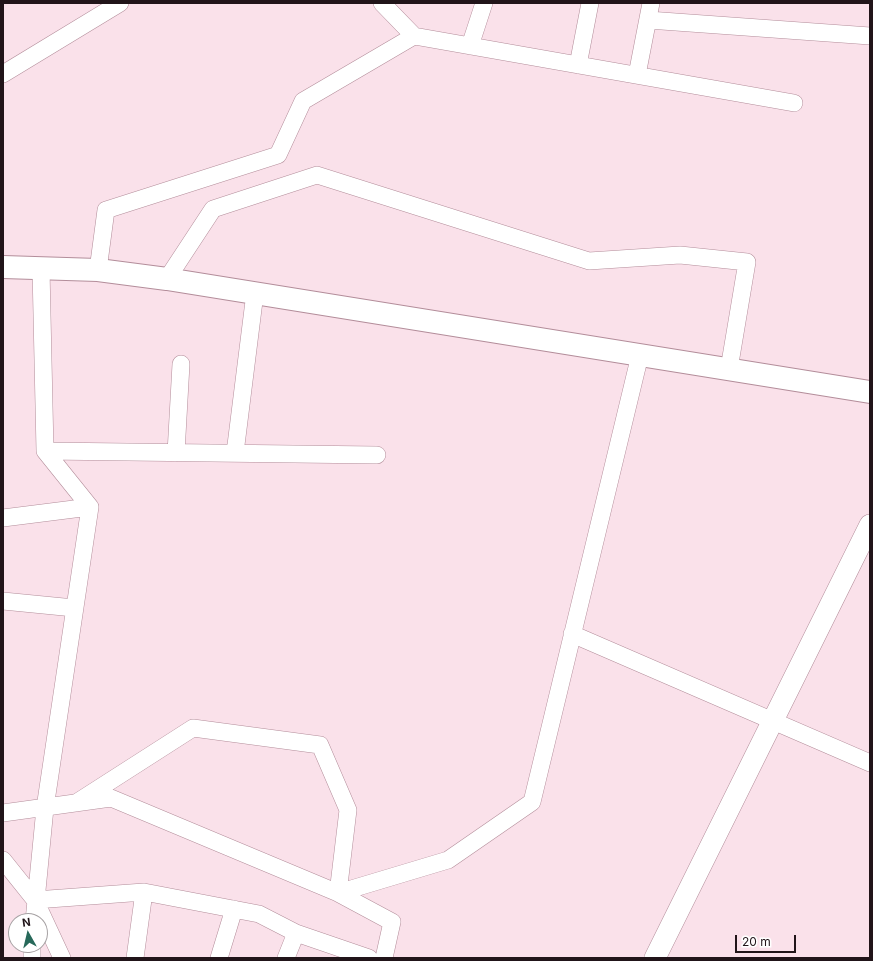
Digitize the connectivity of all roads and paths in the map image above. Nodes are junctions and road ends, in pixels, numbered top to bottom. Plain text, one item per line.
1 (120, 3) edge
2 (382, 3) edge
3 (484, 3) edge
4 (590, 3) edge
5 (651, 3) edge
6 (648, 20) junction
7 (414, 36) junction
8 (870, 36) edge
9 (470, 46) junction
10 (578, 65) junction
11 (3, 74) edge
12 (637, 75) junction
13 (794, 103) dead end
14 (3, 268) edge
15 (41, 269) junction
16 (98, 270) junction
17 (167, 279) junction
18 (255, 293) junction
19 (640, 355) junction
20 (181, 364) dead end
21 (729, 369) junction
22 (870, 392) edge
23 (45, 451) junction
24 (176, 453) junction
25 (235, 453) junction
26 (377, 455) dead end
27 (90, 507) junction
28 (3, 518) edge
29 (870, 525) edge
30 (865, 547) edge
31 (3, 601) edge
32 (74, 608) junction
33 (572, 634) junction
34 (773, 721) junction
35 (870, 763) edge
36 (76, 803) junction
37 (45, 808) junction
38 (3, 814) edge
39 (3, 860) edge
40 (144, 892) junction
41 (338, 894) junction
42 (35, 900) junction
43 (234, 910) junction
44 (34, 913) edge
45 (296, 933) junction
46 (62, 958) edge
47 (135, 958) edge
48 (219, 958) edge
49 (286, 958) edge
50 (369, 958) edge
51 (384, 958) edge
52 (655, 958) edge

1 - 11 street
2 - 7 street
3 - 9 street
4 - 10 street
5 - 6 street
6 - 8 street
6 - 12 street
7 - 9 street
7 - 16 street
9 - 10 street
10 - 12 street
12 - 13 street
14 - 15 main road
15 - 16 main road
15 - 23 street
16 - 17 main road
17 - 18 main road
17 - 21 street
18 - 19 main road
18 - 25 street
19 - 21 main road
19 - 33 street
20 - 24 street
21 - 22 main road
23 - 24 street
23 - 27 street
24 - 25 street
25 - 26 street
27 - 28 street
27 - 32 street
29 - 30 street
30 - 34 street
31 - 32 street
32 - 37 street
33 - 34 street
33 - 41 street
34 - 35 street
34 - 52 street
36 - 37 street
36 - 41 street
36 - 41 street
37 - 38 street
37 - 42 street
39 - 42 street
40 - 42 street
40 - 43 street
40 - 47 street
41 - 51 street
42 - 44 street
42 - 46 street
43 - 45 street
43 - 48 street
45 - 49 street
45 - 50 street

